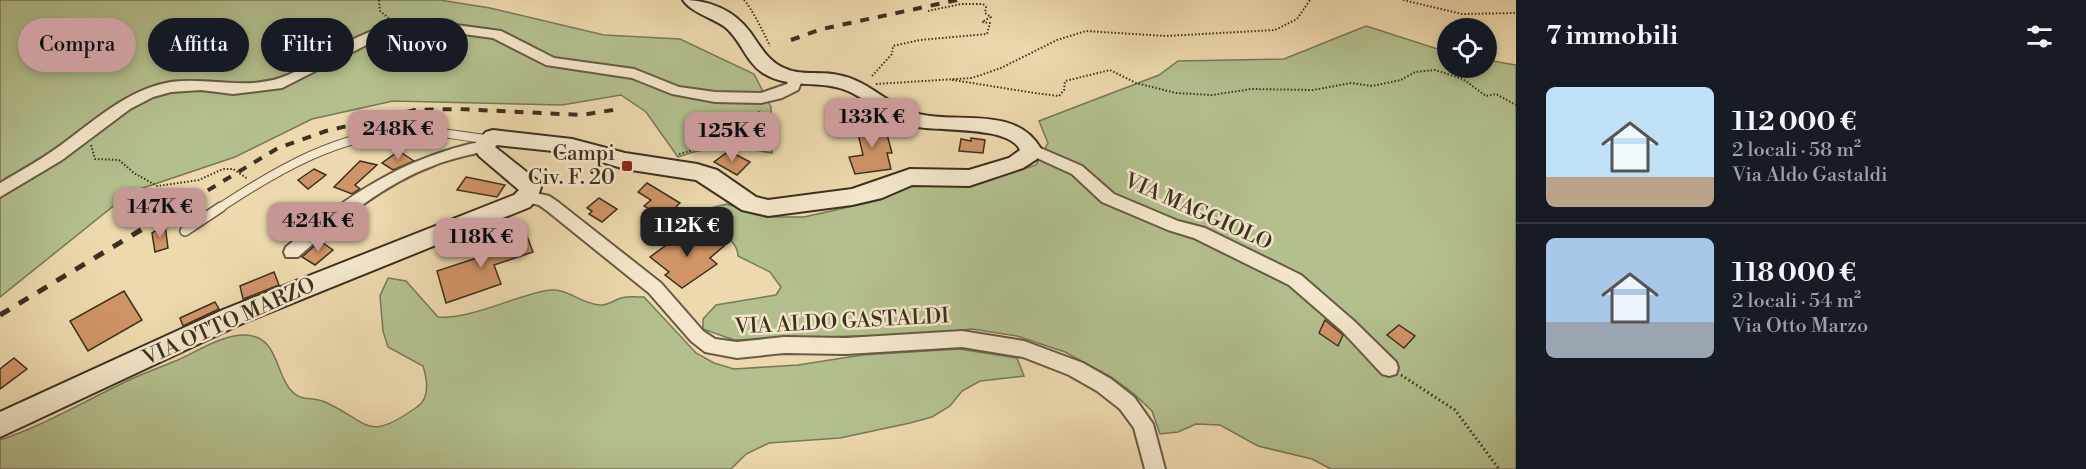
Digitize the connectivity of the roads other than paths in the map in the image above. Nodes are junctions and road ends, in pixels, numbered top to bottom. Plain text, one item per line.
1 (692, 0) edge
2 (792, 85) junction
3 (486, 143) junction
4 (1031, 148) junction
5 (0, 191) edge
6 (527, 197) junction
7 (185, 231) dead end
8 (292, 252) dead end
9 (1389, 368) road end
10 (0, 425) edge
11 (1155, 469) edge

1 - 2 main road
2 - 4 main road
2 - 5 street
3 - 4 main road
3 - 6 main road
3 - 7 lane
3 - 8 street
4 - 9 street, VIA MAGGIOLO
6 - 10 main road, VIA OTTO MARZO
6 - 11 street, VIA ALDO GASTALDI

